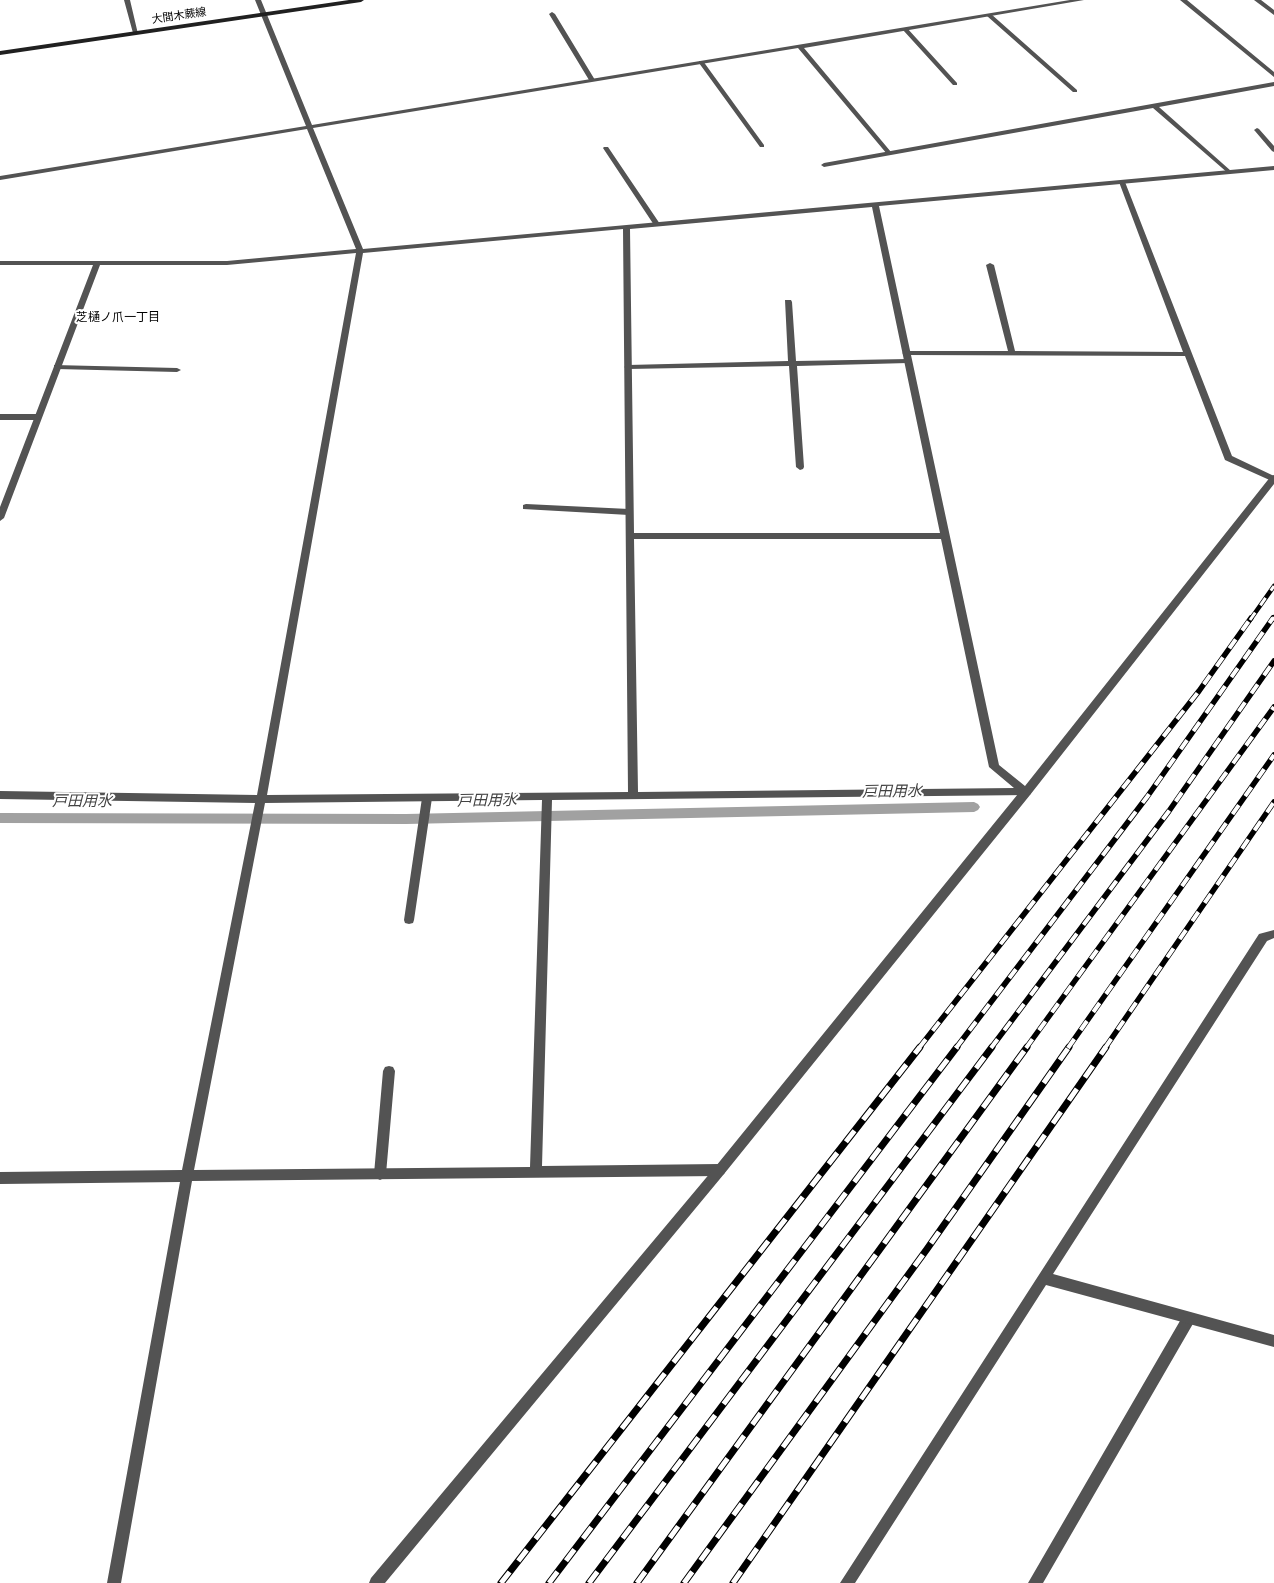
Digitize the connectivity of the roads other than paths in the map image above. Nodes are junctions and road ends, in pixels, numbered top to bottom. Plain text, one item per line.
1 (127, 0) edge
2 (258, 0) edge
3 (362, 0) edge
4 (1081, 0) edge
5 (1183, 0) edge
6 (1257, 0) edge
7 (1274, 13) edge
8 (264, 14) junction
9 (552, 14) dead end
10 (989, 15) junction
11 (905, 29) junction
12 (136, 33) junction
13 (800, 46) junction
14 (0, 53) edge
15 (701, 62) junction
16 (1274, 75) edge
17 (592, 80) junction
18 (955, 84) dead end
19 (1274, 84) edge
20 (1075, 91) dead end
21 (1154, 105) junction
22 (311, 126) junction
23 (1257, 130) dead end
24 (762, 146) dead end
25 (606, 148) dead end
26 (1274, 150) edge
27 (889, 153) junction
28 (824, 165) dead end
29 (1274, 168) edge
30 (1229, 172) junction
31 (0, 178) edge
32 (1122, 182) junction
33 (875, 204) junction
34 (656, 224) junction
35 (626, 227) junction
36 (360, 251) junction
37 (0, 263) edge
38 (97, 263) junction
39 (990, 265) dead end
40 (788, 302) dead end
41 (1012, 354) junction
42 (1187, 354) junction
43 (907, 357) junction
44 (792, 364) junction
45 (57, 367) junction
46 (628, 367) junction
47 (177, 370) dead end
48 (0, 417) edge
49 (38, 417) junction
50 (800, 467) dead end
51 (1274, 479) edge
52 (526, 507) dead end
53 (629, 512) junction
54 (0, 518) edge
55 (630, 536) junction
56 (945, 536) junction
57 (1026, 792) junction
58 (0, 795) edge
59 (633, 795) junction
60 (548, 796) junction
61 (427, 798) junction
62 (261, 800) junction
63 (409, 920) dead end
64 (1274, 934) edge
65 (389, 1072) dead end
66 (720, 1170) junction
67 (536, 1172) junction
68 (380, 1174) junction
69 (187, 1176) junction
70 (0, 1178) edge
71 (1044, 1278) junction
72 (1189, 1318) junction
73 (1274, 1341) edge
74 (114, 1583) edge
75 (376, 1583) edge
76 (847, 1583) edge
77 (1035, 1583) edge

1 - 12 street
2 - 8 street
3 - 8 main road, 大間木蕨線
4 - 10 street
5 - 16 street
6 - 7 street
8 - 12 main road, 大間木蕨線
8 - 22 street
9 - 17 street
10 - 11 street
10 - 20 street
11 - 13 street
11 - 18 street
12 - 14 main road, 大間木蕨線
13 - 15 street
13 - 27 street
15 - 17 street
15 - 24 street
17 - 22 street
19 - 21 street
21 - 27 street
21 - 30 street
22 - 31 street
22 - 36 street
23 - 26 street
25 - 34 street
27 - 28 street
29 - 30 street
30 - 32 street
32 - 33 street
32 - 42 street
33 - 34 street
33 - 43 street
34 - 35 street
35 - 36 street
35 - 46 street
36 - 38 street
36 - 62 street
37 - 38 street
38 - 45 street
39 - 41 street
40 - 44 street
41 - 42 street
41 - 43 street
42 - 51 street
43 - 44 street
43 - 56 street
44 - 46 street
44 - 50 street
45 - 47 street
45 - 49 street
46 - 53 street
48 - 49 street
49 - 54 street
51 - 57 street
52 - 53 street
53 - 55 street
55 - 56 street
55 - 59 street
56 - 57 street
57 - 59 street
57 - 66 street
58 - 62 street
59 - 60 street
60 - 61 street
60 - 67 street
61 - 62 street
61 - 63 street
62 - 69 street
64 - 71 street
65 - 68 street
66 - 67 street
66 - 75 street
67 - 68 street
68 - 69 street
69 - 70 street
69 - 74 street
71 - 72 street
71 - 76 street
72 - 73 street
72 - 77 street

